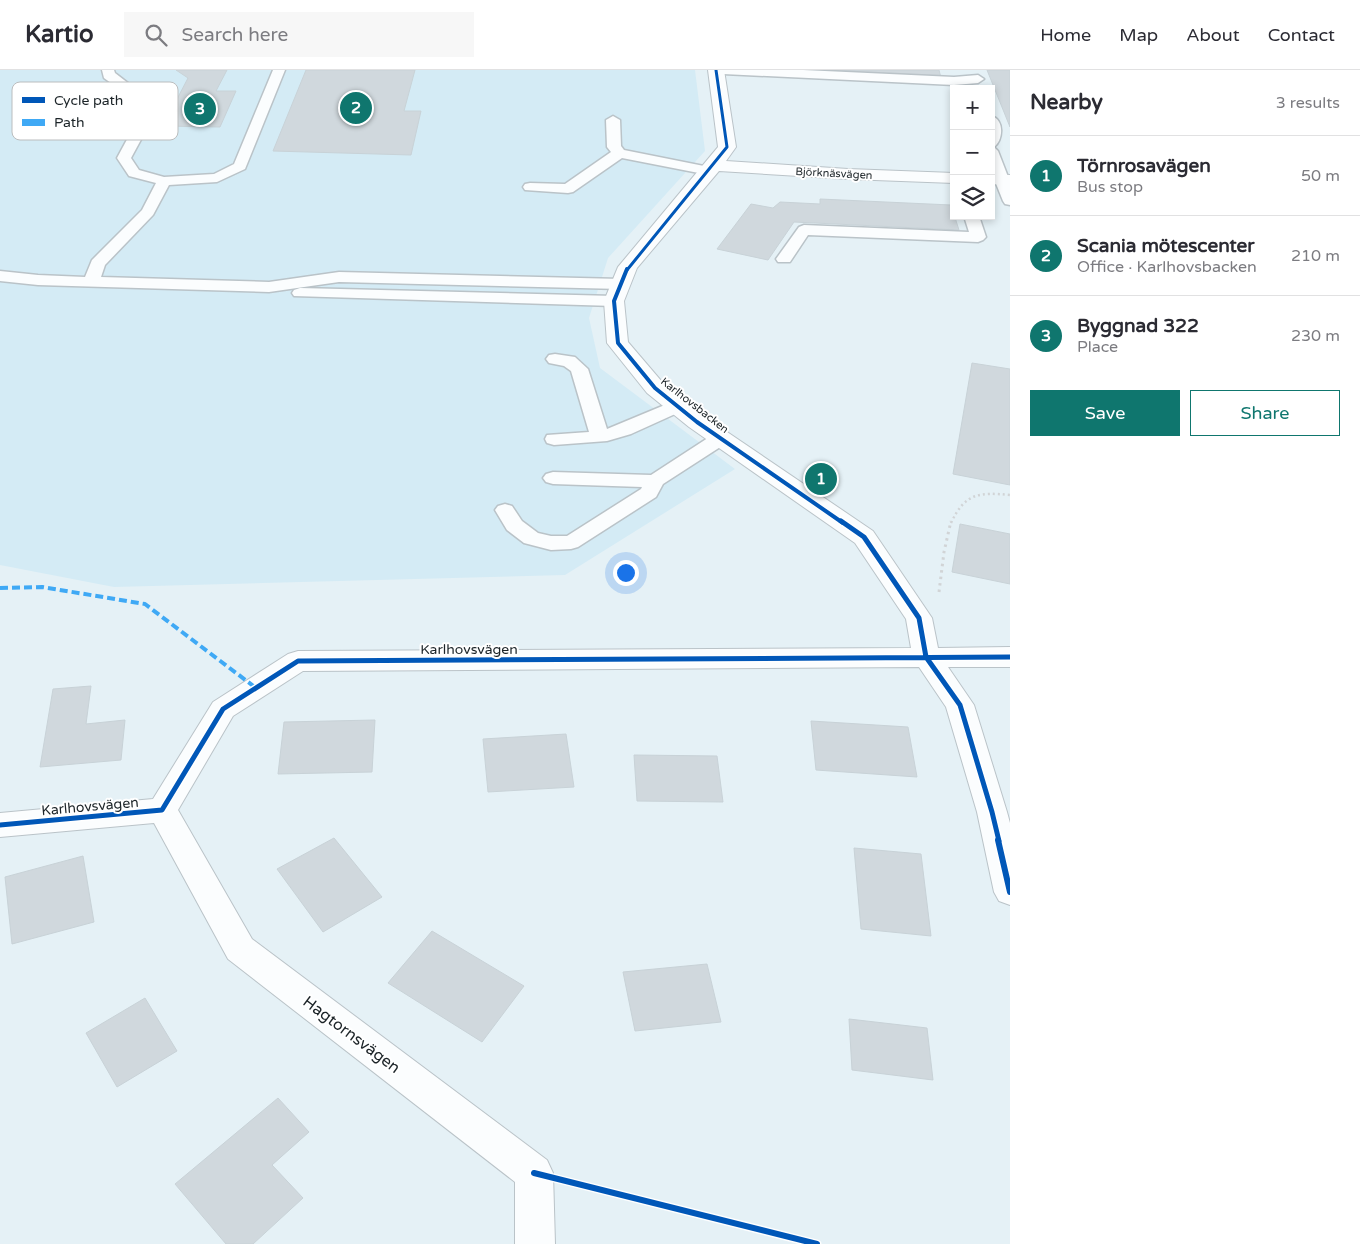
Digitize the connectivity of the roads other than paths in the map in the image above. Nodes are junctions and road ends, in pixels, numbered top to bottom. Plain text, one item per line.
1 (108, 70) edge
2 (280, 70) edge
3 (716, 70) edge
4 (723, 70) edge
5 (978, 79) edge
6 (118, 82) edge
7 (613, 120) dead end
8 (133, 140) edge
9 (619, 153) junction
10 (995, 163) edge
11 (711, 168) junction
12 (950, 178) edge
13 (1001, 180) edge
14 (164, 181) junction
15 (530, 186) dead end
16 (1010, 201) edge
17 (972, 220) edge
18 (784, 260) dead end
19 (0, 276) edge
20 (91, 282) junction
21 (234, 286) junction
22 (617, 292) junction
23 (555, 359) dead end
24 (678, 406) junction
25 (600, 437) junction
26 (721, 438) junction
27 (554, 439) dead end
28 (553, 478) dead end
29 (656, 481) junction
30 (505, 510) dead end
31 (926, 657) junction
32 (1010, 657) edge
33 (162, 810) junction
34 (0, 826) edge
35 (1010, 892) edge
36 (535, 1244) edge

1 - 6 lane
2 - 14 lane
3 - 11 street
4 - 5 lane
7 - 9 lane
8 - 14 lane
9 - 11 lane
9 - 15 lane
10 - 13 lane
11 - 12 street, Björknäsvägen
11 - 22 street
13 - 16 lane
14 - 20 lane
17 - 18 lane
19 - 20 lane
20 - 21 lane
21 - 22 lane
21 - 22 lane
22 - 24 street, Karlhovsbacken
23 - 25 lane
24 - 25 lane
24 - 26 street, Karlhovsbacken
25 - 27 lane
26 - 29 lane
26 - 31 street, Karlhovsbacken
28 - 29 lane
29 - 30 lane
31 - 32 street, Karlhovsvägen
31 - 33 street, Karlhovsvägen
31 - 35 street
33 - 34 street, Karlhovsvägen
33 - 36 street, Hagtornsvägen

